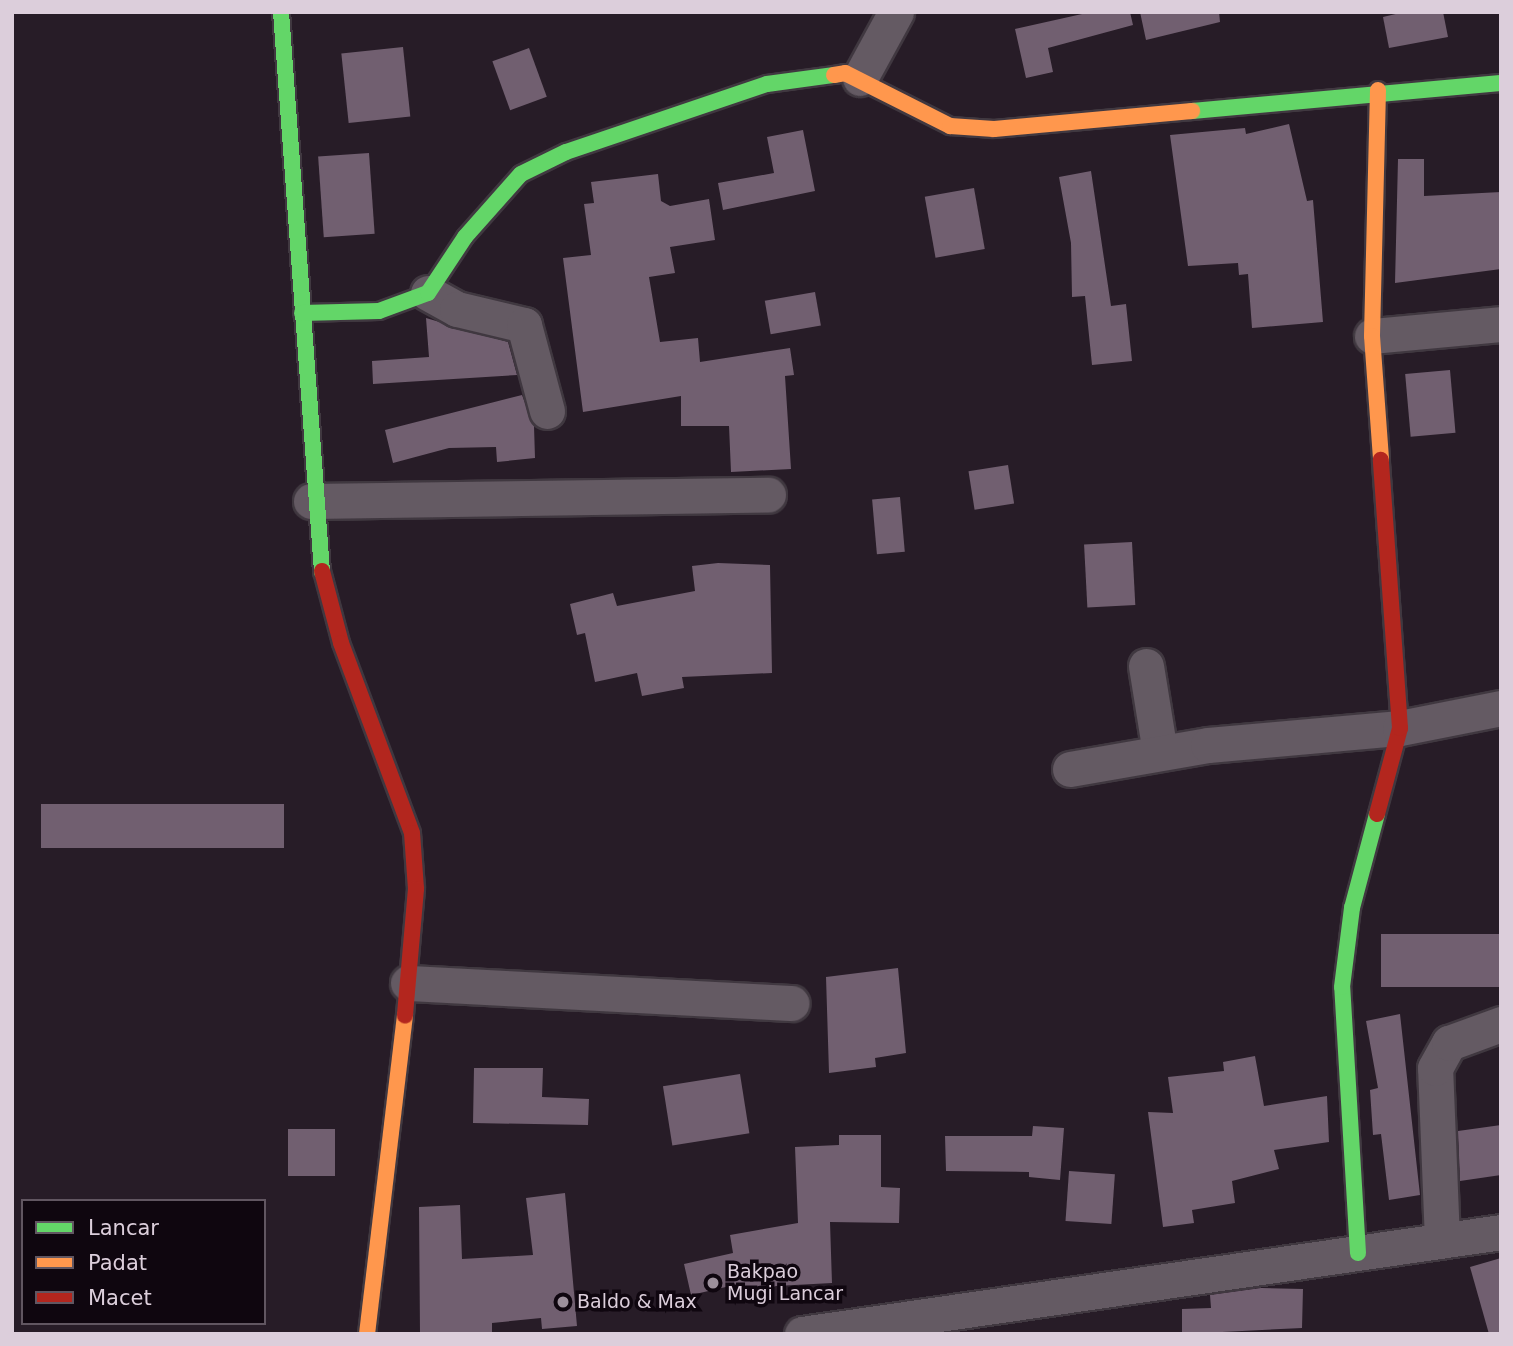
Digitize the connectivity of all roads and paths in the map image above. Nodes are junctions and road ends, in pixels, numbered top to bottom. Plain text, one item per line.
1 (281, 12) edge
2 (896, 12) edge
3 (860, 78) junction
4 (1501, 83) edge
5 (1378, 90) junction
6 (428, 293) junction
7 (302, 313) junction
8 (1501, 324) edge
9 (1372, 336) junction
10 (547, 411) dead end
11 (768, 495) dead end
12 (311, 501) junction
13 (1146, 667) dead end
14 (1501, 708) edge
15 (1400, 728) junction
16 (1160, 752) junction
17 (1070, 769) dead end
18 (408, 983) junction
19 (791, 1003) dead end
20 (1501, 1024) edge
21 (1501, 1232) edge
22 (1442, 1241) junction
23 (1358, 1253) junction
24 (917, 1325) edge
25 (367, 1334) edge
26 (802, 1334) edge

1 - 7 street
2 - 3 street
3 - 5 street
3 - 6 street
4 - 5 street
5 - 9 street
6 - 7 street
6 - 10 street
7 - 12 street
8 - 9 street
9 - 15 street
11 - 12 street
12 - 18 street
13 - 16 street
14 - 15 street
15 - 16 street
15 - 23 street
16 - 17 street
18 - 19 street
18 - 25 street
20 - 22 street
21 - 22 street
22 - 23 street
23 - 24 street
24 - 26 street

